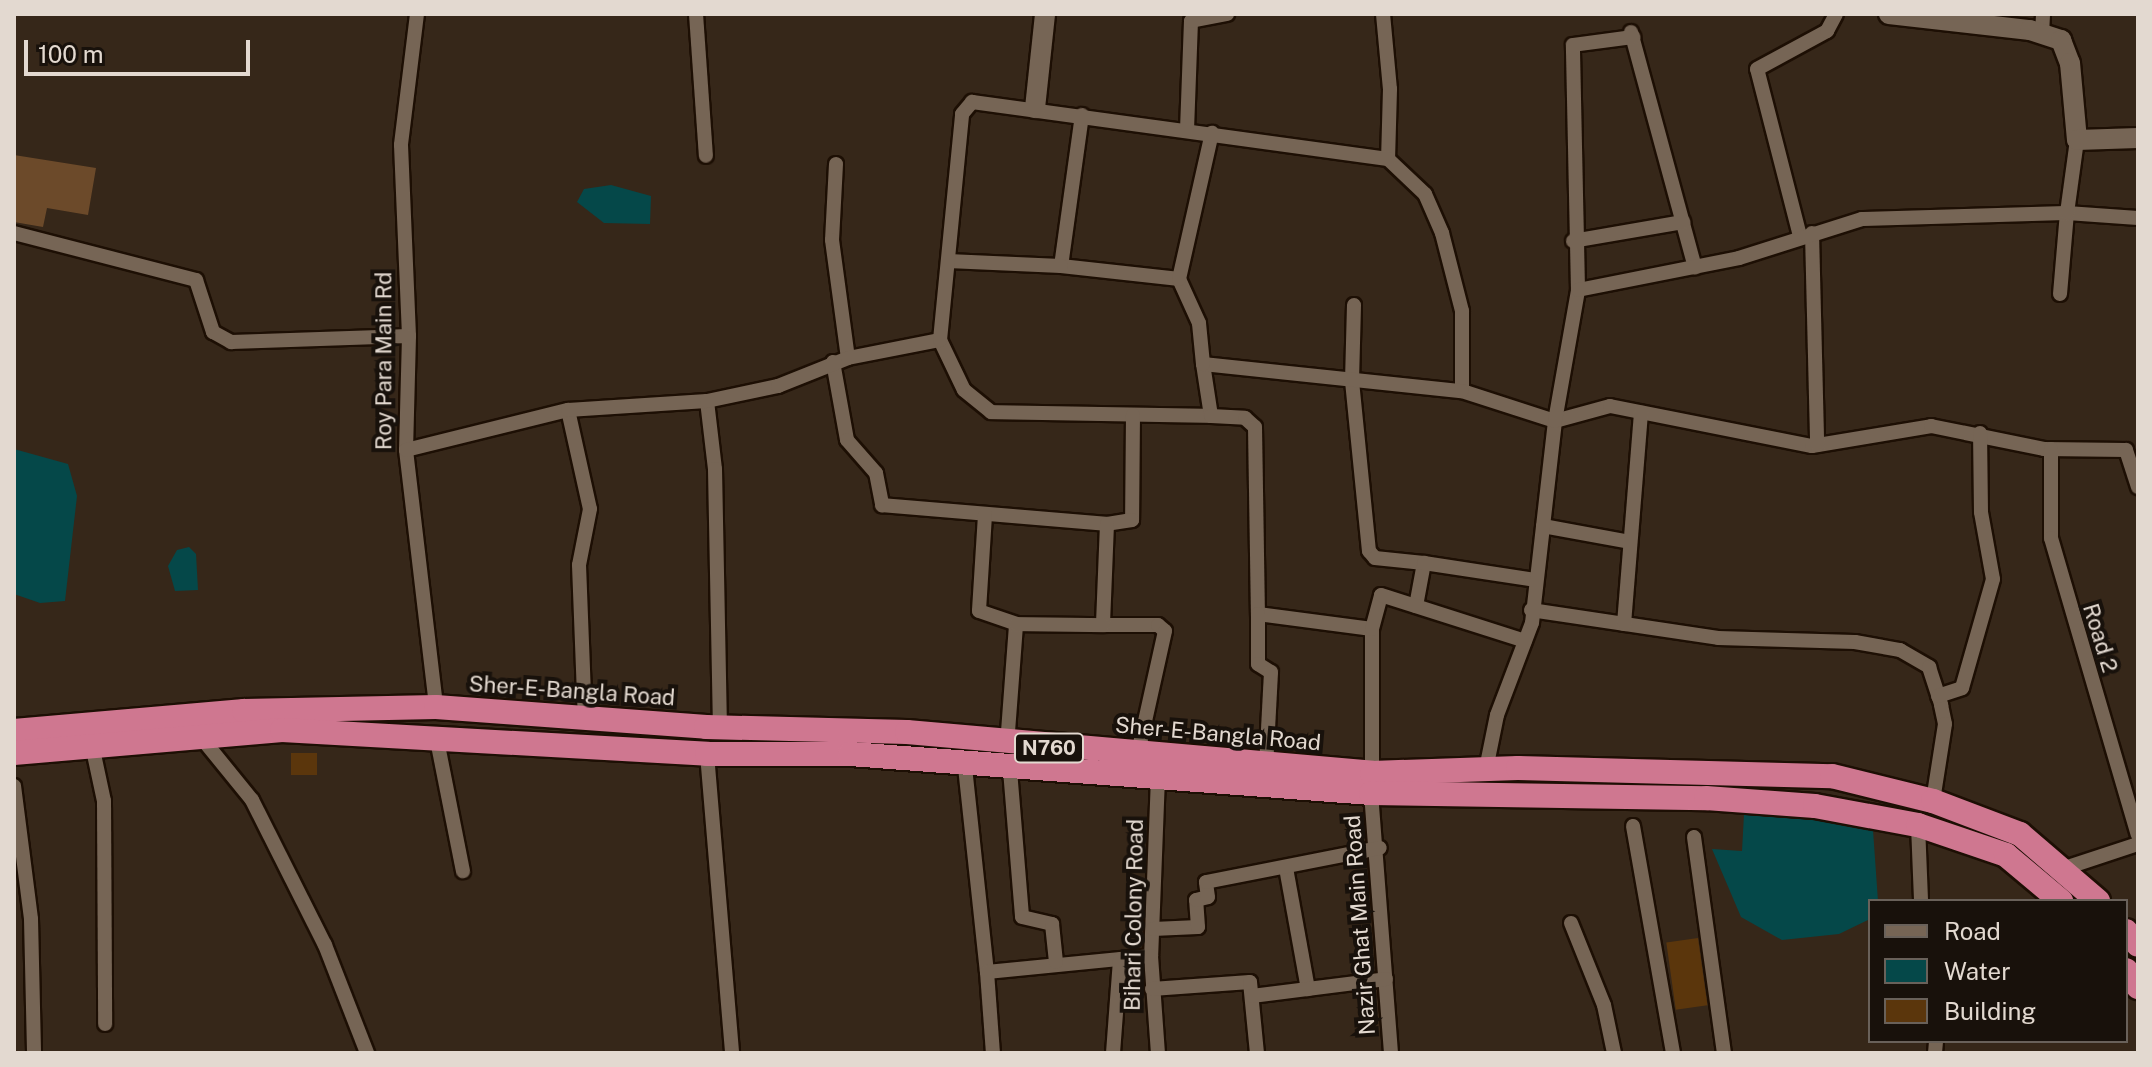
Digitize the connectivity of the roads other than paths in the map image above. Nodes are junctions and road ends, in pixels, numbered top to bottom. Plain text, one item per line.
1 (417, 14) edge
2 (696, 14) edge
3 (1045, 14) edge
4 (1227, 14) edge
5 (1383, 14) edge
6 (1836, 14) edge
7 (1889, 14) edge
8 (2000, 20) edge
9 (2042, 24) edge
10 (1035, 108) junction
11 (1082, 115) junction
12 (1187, 130) junction
13 (1212, 133) junction
14 (2138, 138) edge
15 (2077, 140) junction
16 (706, 156) dead end
17 (1388, 159) junction
18 (836, 164) dead end
19 (2067, 213) junction
20 (2138, 218) edge
21 (1683, 222) junction
22 (14, 233) edge
23 (1806, 235) junction
24 (1573, 241) junction
25 (948, 261) junction
26 (1061, 266) junction
27 (1695, 267) junction
28 (1179, 279) junction
29 (1578, 290) junction
30 (2060, 294) dead end
31 (1354, 305) dead end
32 (409, 336) junction
33 (940, 340) junction
34 (841, 360) junction
35 (1203, 364) junction
36 (1352, 381) junction
37 (1462, 391) junction
38 (707, 401) junction
39 (568, 410) junction
40 (1641, 413) junction
41 (1133, 415) junction
42 (1211, 416) junction
43 (1555, 421) junction
44 (1980, 433) junction
45 (1817, 445) junction
46 (2051, 449) junction
47 (406, 450) junction
48 (2135, 470) edge
49 (2138, 487) edge
50 (985, 515) junction
51 (1107, 524) junction
52 (1543, 526) junction
53 (1630, 542) junction
54 (1424, 563) junction
55 (1535, 580) junction
56 (1416, 606) junction
57 (1531, 610) junction
58 (1258, 614) junction
59 (1016, 624) junction
60 (1624, 624) junction
61 (1103, 625) junction
62 (1372, 629) junction
63 (1525, 641) junction
64 (1938, 696) junction
65 (436, 707) junction
66 (585, 719) junction
67 (731, 727) junction
68 (14, 731) edge
69 (135, 731) junction
70 (436, 735) junction
71 (200, 736) junction
72 (92, 745) junction
73 (1007, 745) junction
74 (14, 753) edge
75 (1138, 753) junction
76 (707, 754) junction
77 (744, 754) junction
78 (1266, 766) junction
79 (965, 767) junction
80 (1518, 768) junction
81 (1486, 769) junction
82 (1010, 770) junction
83 (1707, 773) junction
84 (1158, 777) junction
85 (1372, 783) junction
86 (14, 786) edge
87 (1519, 797) junction
88 (1706, 798) junction
89 (1933, 801) junction
90 (1918, 825) junction
91 (1633, 826) dead end
92 (2138, 835) edge
93 (1694, 837) dead end
94 (2138, 844) edge
95 (1380, 848) junction
96 (1286, 868) junction
97 (2065, 868) junction
98 (463, 871) dead end
99 (1921, 899) edge
100 (2059, 899) edge
101 (2096, 899) edge
102 (1571, 923) dead end
103 (1153, 929) junction
104 (1151, 956) junction
105 (1120, 959) junction
106 (1056, 962) junction
107 (987, 972) junction
108 (1386, 979) junction
109 (1152, 989) junction
110 (1308, 989) junction
111 (1252, 996) junction
112 (105, 1024) dead end
113 (34, 1053) edge
114 (367, 1053) edge
115 (732, 1053) edge
116 (993, 1053) edge
117 (1113, 1053) edge
118 (1158, 1053) edge
119 (1257, 1053) edge
120 (1391, 1053) edge
121 (1614, 1053) edge
122 (1673, 1053) edge
123 (1724, 1053) edge

1 - 32 street, Roy Para Main Rd
2 - 16 street
3 - 10 street
4 - 12 street
5 - 17 street
6 - 23 street
7 - 8 street
8 - 9 street
9 - 15 street
10 - 11 street
10 - 25 street
11 - 12 street
11 - 26 street
12 - 13 street
13 - 17 street
13 - 28 street
14 - 15 street
15 - 19 street
17 - 37 street
18 - 34 street
19 - 20 street
19 - 23 street
19 - 30 street
21 - 24 street
21 - 24 street
21 - 27 street
22 - 32 street
23 - 27 street
23 - 45 street
24 - 29 street
25 - 26 street
25 - 33 street
26 - 28 street
27 - 29 street
28 - 35 street
29 - 43 street
31 - 36 street
32 - 47 street, Roy Para Main Rd
33 - 34 street
33 - 41 street
34 - 38 street
34 - 50 street
35 - 36 street
35 - 42 street
36 - 37 street
36 - 54 street
37 - 43 street
38 - 39 street
38 - 67 street
39 - 47 street
39 - 66 street
40 - 43 street
40 - 45 street
40 - 53 street
41 - 42 street
41 - 51 street
42 - 58 street
43 - 52 street
44 - 45 street
44 - 46 street
44 - 64 street
46 - 48 street
46 - 92 street, Road 2
47 - 65 street, Roy Para Main Rd
48 - 49 street
50 - 51 street
50 - 59 street
51 - 61 street
52 - 53 street
52 - 55 street
53 - 60 street
54 - 55 street
54 - 56 street
55 - 57 street
56 - 62 street
56 - 63 street
57 - 60 street
57 - 63 street
58 - 62 street
58 - 78 street
59 - 61 street
59 - 73 street
60 - 64 street
61 - 75 street
62 - 85 street, Nazir Ghat Main Road
63 - 81 street
64 - 89 street
65 - 66 highway, Sher-E-Bangla Road / N760
65 - 69 highway, Sher-E-Bangla Road / N760
66 - 67 highway, Sher-E-Bangla Road / N760
67 - 73 highway, Sher-E-Bangla Road / N760
67 - 77 highway
68 - 69 highway, Sher-E-Bangla Road / N760
69 - 71 highway, Sher-E-Bangla Road / N760
69 - 72 highway, Sher-E-Bangla Road / N760
70 - 71 highway, Sher-E-Bangla Road / N760
70 - 76 highway, Sher-E-Bangla Road / N760
70 - 98 street
71 - 114 street
72 - 74 highway, Sher-E-Bangla Road / N760
72 - 112 street
73 - 75 highway, Sher-E-Bangla Road / N760
75 - 78 highway, Sher-E-Bangla Road / N760
76 - 77 highway, Sher-E-Bangla Road / N760
76 - 115 street
77 - 79 highway, Sher-E-Bangla Road / N760
78 - 85 highway, Sher-E-Bangla Road / N760
79 - 82 highway, Sher-E-Bangla Road / N760
79 - 107 street
80 - 81 highway, Sher-E-Bangla Road / N760
80 - 83 highway, Sher-E-Bangla Road / N760
80 - 87 highway
81 - 85 highway, Sher-E-Bangla Road / N760
82 - 84 highway, Sher-E-Bangla Road / N760
82 - 106 street
83 - 88 highway
83 - 89 highway, Sher-E-Bangla Road / N760
84 - 85 highway, Sher-E-Bangla Road / N760
84 - 103 street, Bihari Colony Road
85 - 87 highway, Sher-E-Bangla Road / N760
85 - 95 street, Nazir Ghat Main Road
86 - 113 street
87 - 88 highway, Sher-E-Bangla Road / N760
88 - 90 highway, Sher-E-Bangla Road / N760
89 - 97 highway, Sher-E-Bangla Road / N760
90 - 99 street
90 - 100 highway, Sher-E-Bangla Road / N760
91 - 122 street
93 - 123 street
94 - 97 street
95 - 96 street
95 - 108 street, Nazir Ghat Main Road
96 - 103 street
96 - 110 street
97 - 101 highway, Sher-E-Bangla Road / N760
102 - 121 street
103 - 104 street, Bihari Colony Road
104 - 105 street
104 - 109 street, Bihari Colony Road
105 - 106 street
105 - 117 street
106 - 107 street
107 - 116 street
108 - 110 street
108 - 120 street, Nazir Ghat Main Road
109 - 111 street
109 - 118 street, Bihari Colony Road
110 - 111 street
111 - 119 street

